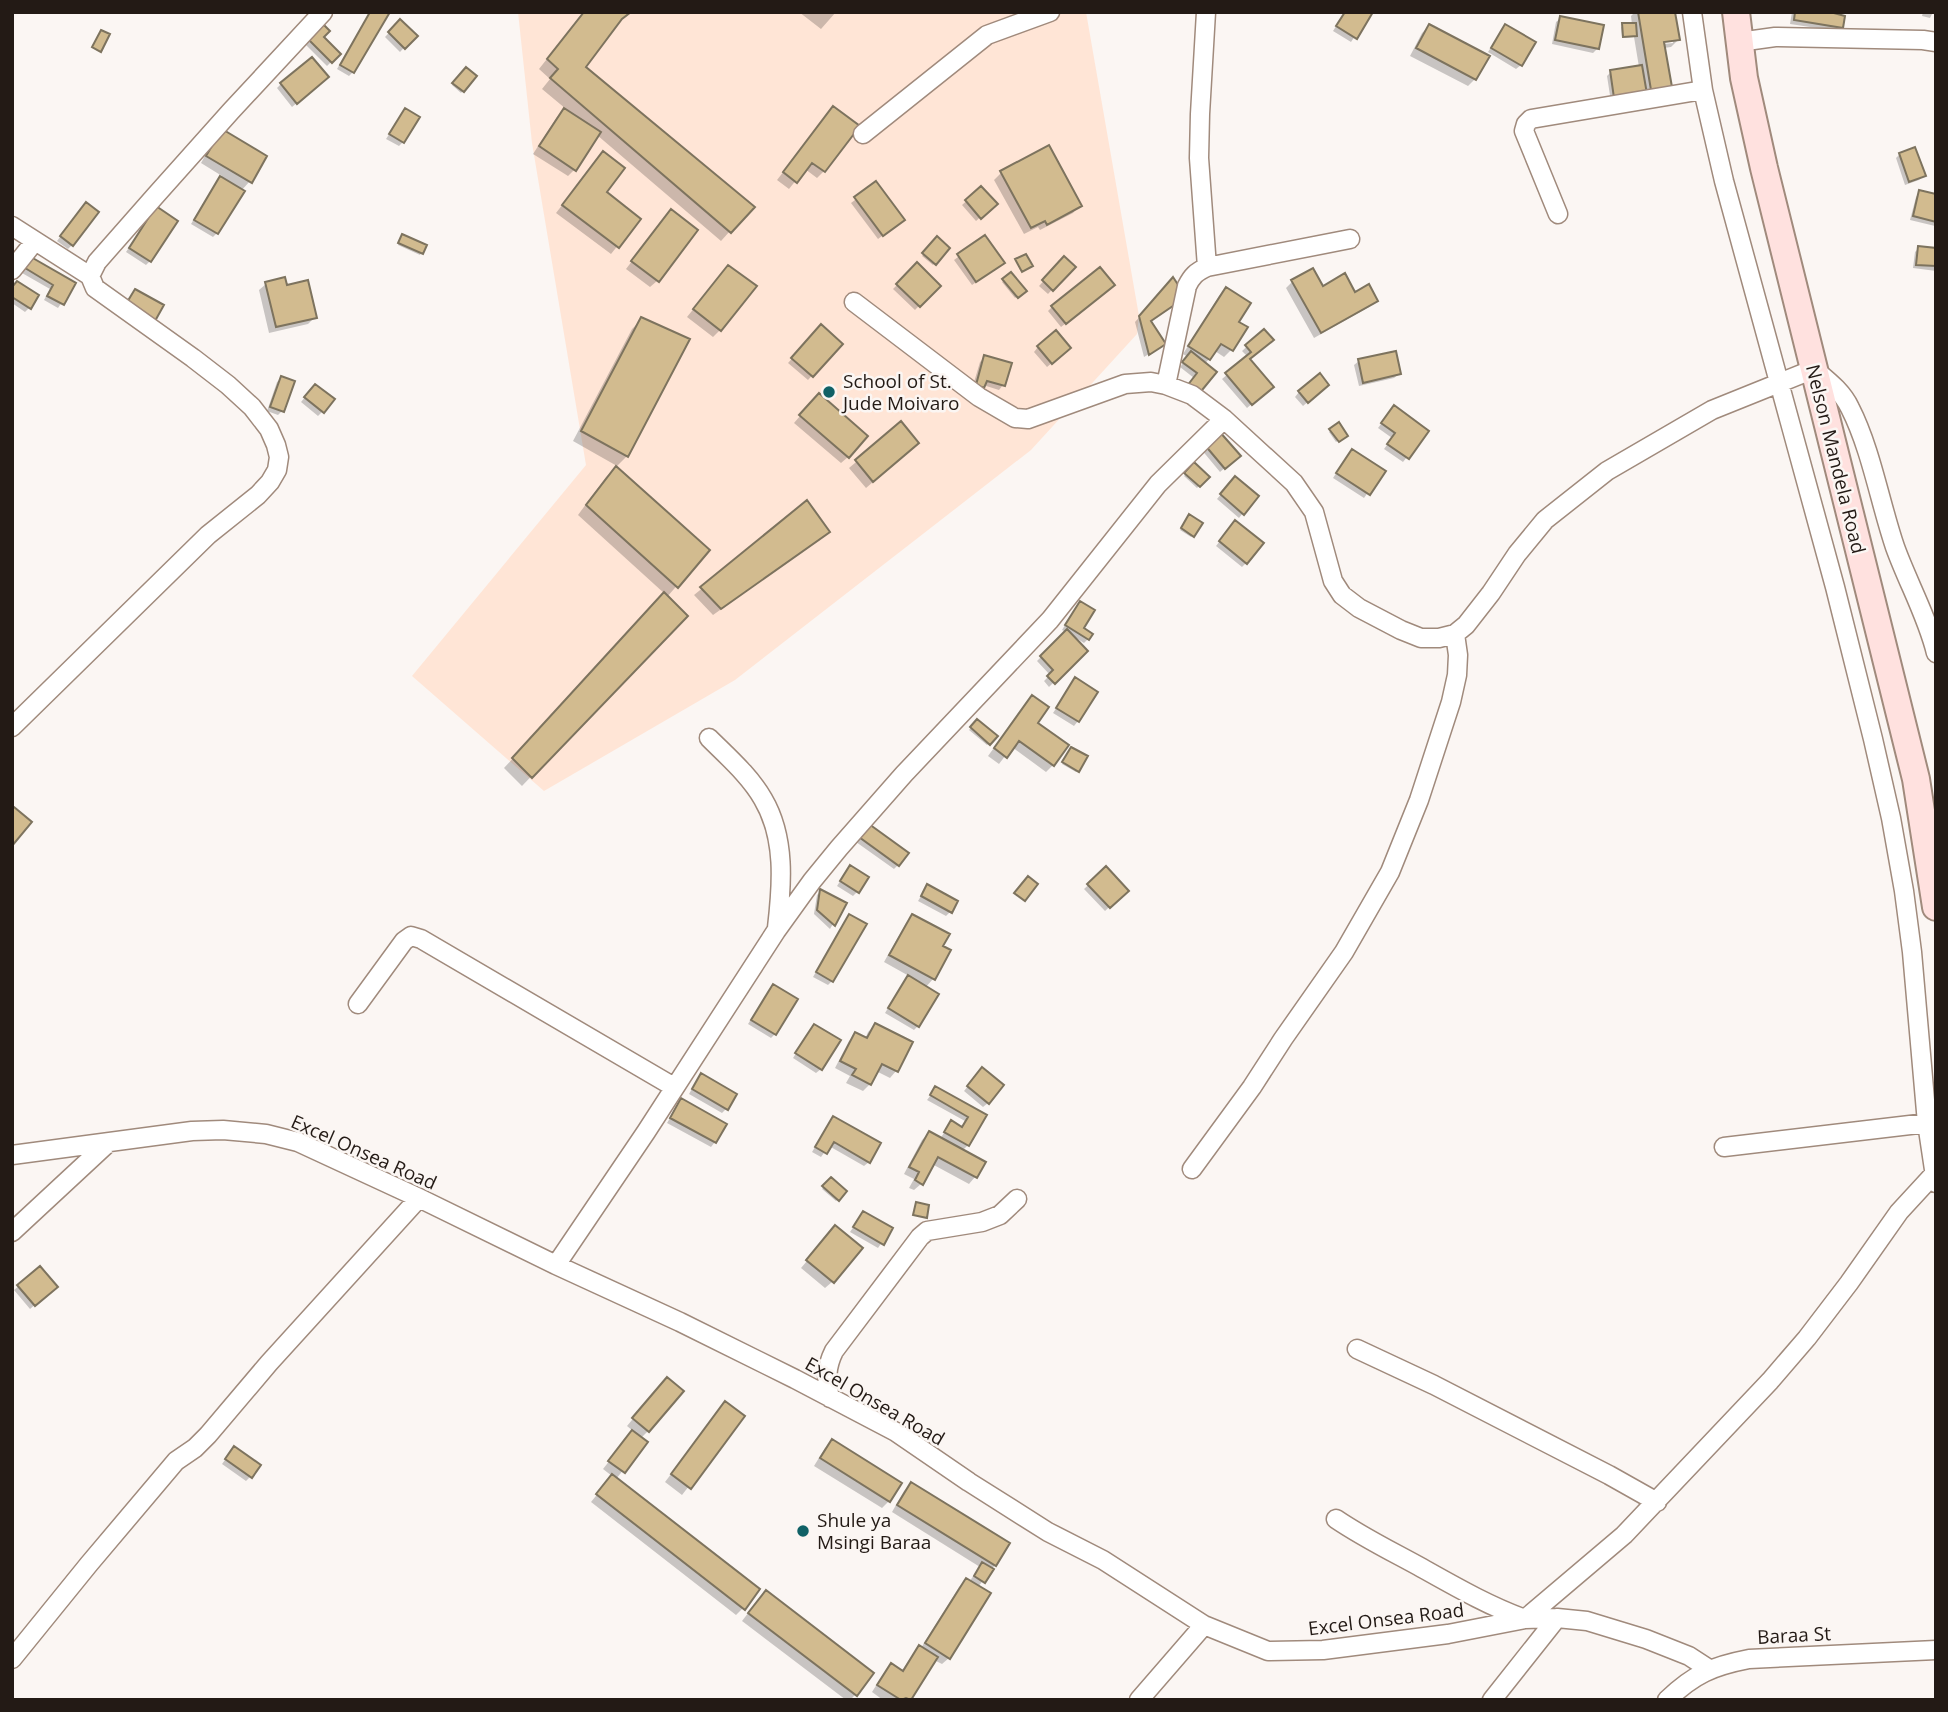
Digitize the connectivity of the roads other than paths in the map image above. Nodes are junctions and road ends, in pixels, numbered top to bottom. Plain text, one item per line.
1 (323, 12) edge
2 (1050, 12) edge
3 (1206, 12) edge
4 (1692, 12) edge
5 (1736, 12) edge
6 (1740, 42) junction
7 (1936, 42) edge
8 (1703, 90) junction
9 (863, 134) dead end
10 (1558, 214) dead end
11 (12, 226) edge
12 (1350, 239) dead end
13 (35, 241) junction
14 (1207, 267) junction
15 (12, 270) edge
16 (90, 276) junction
17 (854, 302) dead end
18 (1814, 369) junction
19 (1779, 382) junction
20 (1166, 385) junction
21 (1224, 419) junction
22 (1455, 634) junction
23 (1936, 653) edge
24 (12, 727) edge
25 (709, 738) dead end
26 (1936, 907) edge
27 (776, 931) junction
28 (358, 1004) dead end
29 (674, 1087) junction
30 (1927, 1123) junction
31 (109, 1142) junction
32 (1724, 1147) dead end
33 (12, 1155) edge
34 (1192, 1169) dead end
35 (1935, 1178) edge
36 (419, 1198) junction
37 (1017, 1199) dead end
38 (12, 1232) edge
39 (556, 1265) junction
40 (1357, 1349) dead end
41 (830, 1398) junction
42 (1657, 1502) junction
43 (1336, 1519) dead end
44 (1557, 1618) junction
45 (1525, 1619) junction
46 (1204, 1625) junction
47 (1936, 1650) edge
48 (12, 1659) edge
49 (1709, 1669) junction
50 (1139, 1700) edge
51 (1492, 1700) edge
52 (1667, 1700) edge

1 - 16 street
2 - 9 street
3 - 14 street
4 - 8 street
5 - 6 main road, Nelson Mandela Road
6 - 7 street
6 - 18 main road, Nelson Mandela Road
8 - 10 street
8 - 19 street
11 - 13 street
12 - 14 street
13 - 15 street
13 - 16 street
14 - 20 street
16 - 24 street
17 - 20 street
18 - 19 street
18 - 23 street
18 - 26 main road, Nelson Mandela Road
19 - 22 street
19 - 30 street
20 - 21 street
21 - 22 street
21 - 27 street
22 - 34 street
25 - 27 street
27 - 29 street
28 - 29 street
29 - 39 street
30 - 32 street
30 - 35 street
31 - 33 street, Excel Onsea Road
31 - 36 street, Excel Onsea Road
31 - 38 street
35 - 42 street
36 - 39 street, Excel Onsea Road
36 - 48 street
37 - 41 street
39 - 41 street, Excel Onsea Road
40 - 42 street
41 - 46 street, Excel Onsea Road
42 - 45 street
43 - 45 street
44 - 45 street, Excel Onsea Road
44 - 49 street, Excel Onsea Road
44 - 51 street
45 - 46 street, Excel Onsea Road
46 - 50 street
47 - 49 street, Baraa St
49 - 52 street, Baraa St

